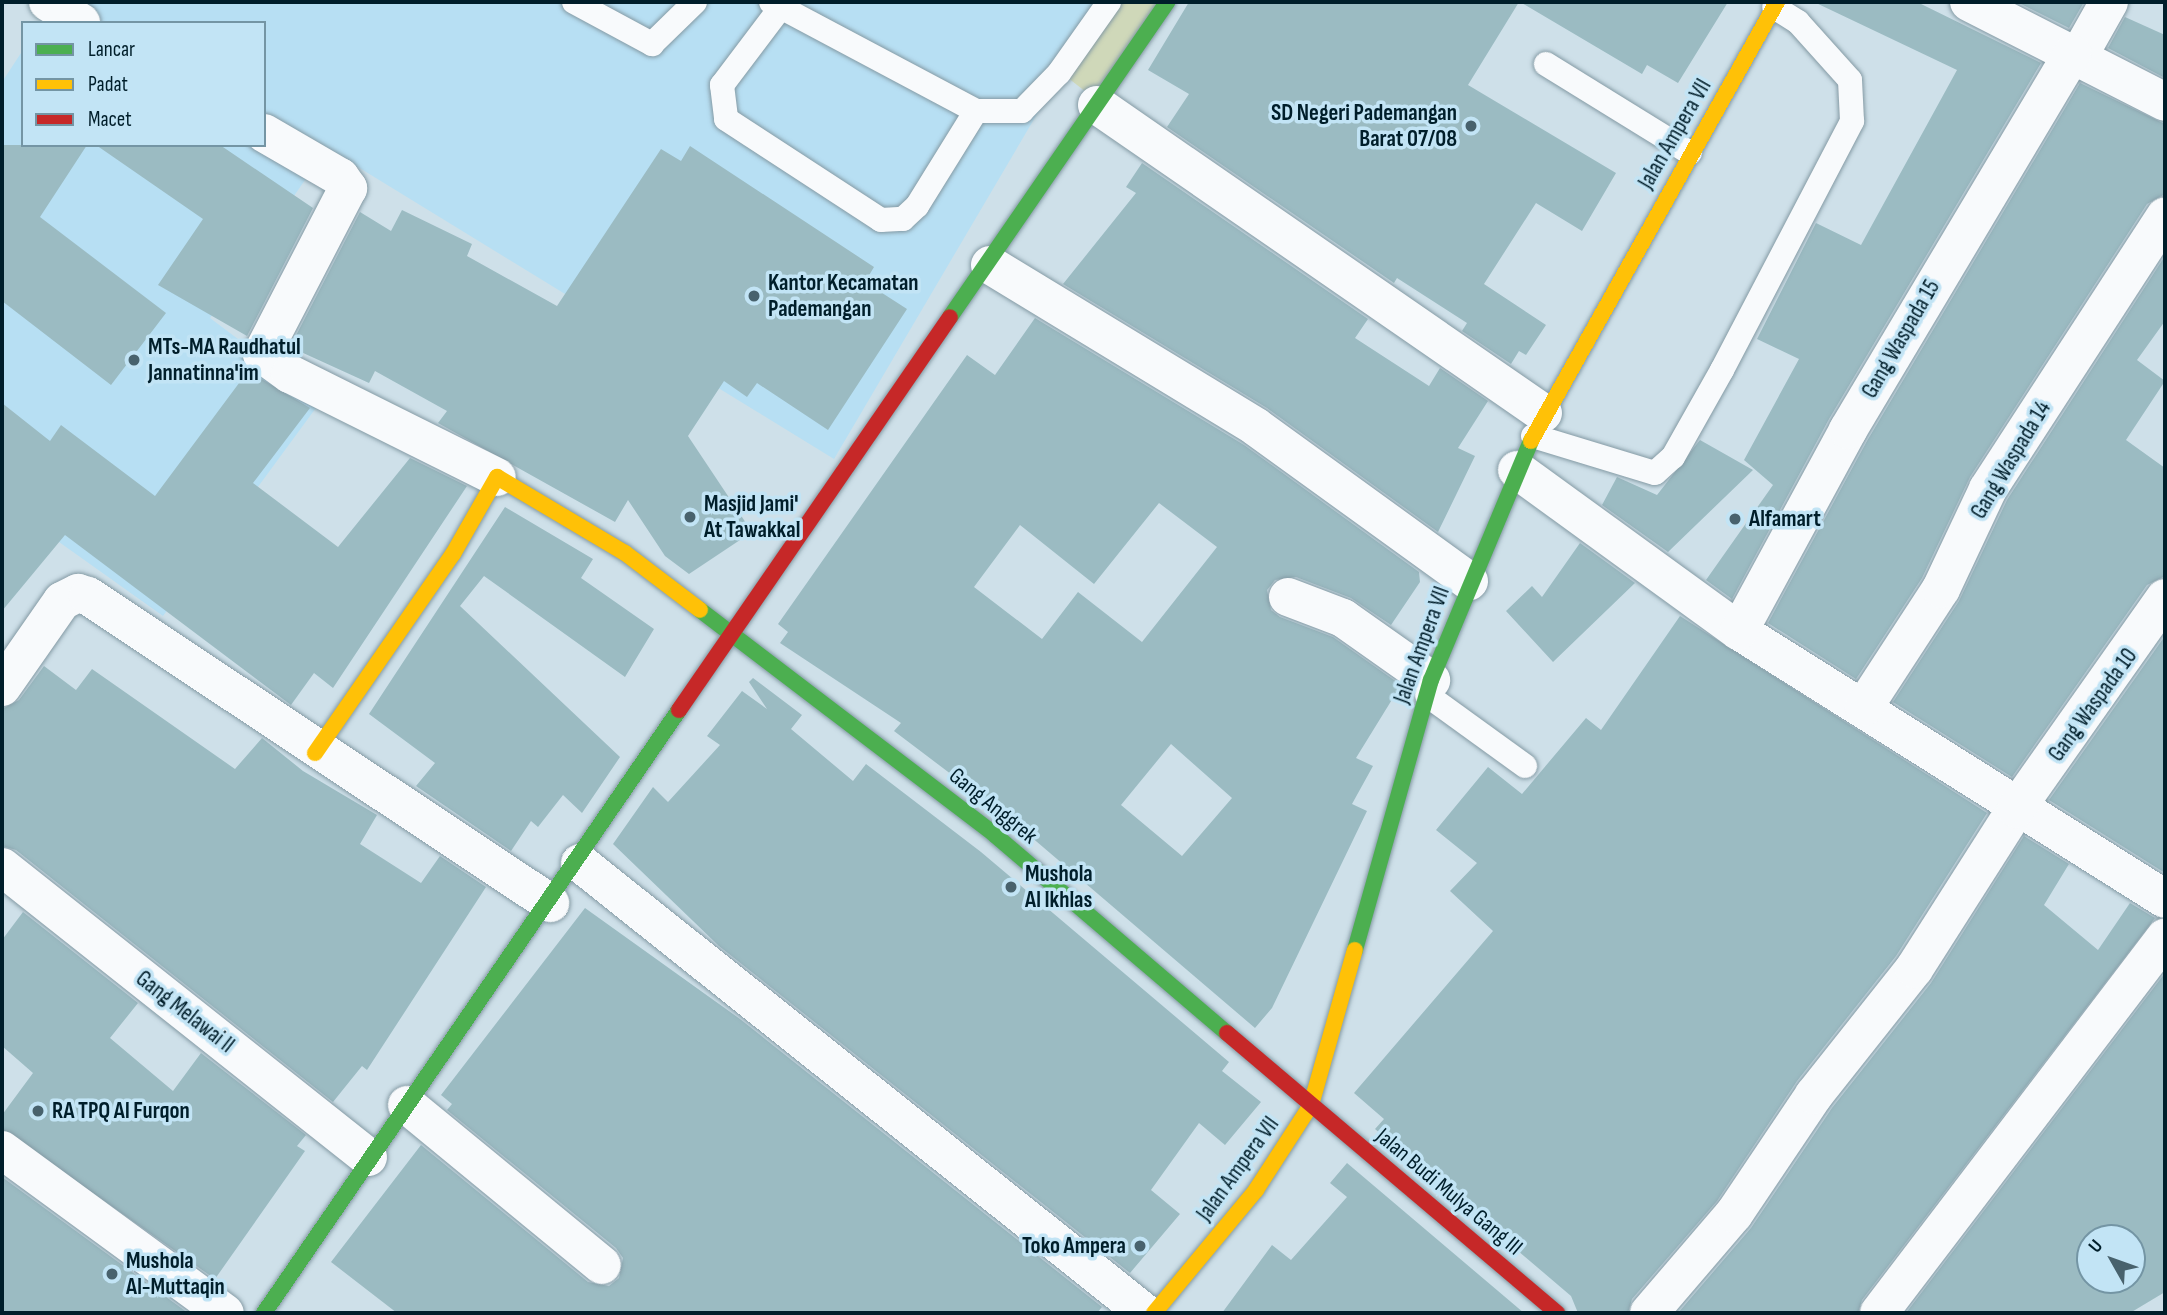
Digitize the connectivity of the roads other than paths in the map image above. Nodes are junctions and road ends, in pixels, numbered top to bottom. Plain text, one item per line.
1 (48, 2) edge
2 (574, 2) edge
3 (695, 2) edge
4 (1110, 2) edge
5 (1167, 2) edge
6 (1969, 2) edge
7 (2109, 2) edge
8 (776, 4) edge
9 (1776, 5) edge
10 (78, 21) edge
11 (2075, 56) junction
12 (1546, 64) dead end
13 (2165, 102) edge
14 (1097, 105) junction
15 (976, 111) junction
16 (266, 134) edge
17 (1690, 153) junction
18 (2165, 216) edge
19 (990, 265) junction
20 (1538, 425) junction
21 (1517, 470) junction
22 (497, 477) junction
23 (1469, 581) junction
24 (1288, 597) dead end
25 (2165, 598) edge
26 (1740, 631) junction
27 (734, 633) junction
28 (2, 687) edge
29 (1429, 687) junction
30 (1864, 707) junction
31 (315, 752) junction
32 (1525, 766) dead end
33 (2016, 809) junction
34 (580, 863) junction
35 (2, 867) edge
36 (2165, 899) edge
37 (550, 903) junction
38 (2165, 937) edge
39 (407, 1105) junction
40 (1311, 1105) junction
41 (3, 1152) edge
42 (368, 1157) junction
43 (602, 1265) dead end
44 (225, 1313) edge
45 (264, 1313) edge
46 (1145, 1313) edge
47 (1154, 1313) edge
48 (1557, 1313) edge
49 (1649, 1313) edge
50 (1879, 1313) edge

1 - 10 street
2 - 3 lane
4 - 15 lane
5 - 14 street
6 - 11 street
7 - 11 street, Gang Waspada 15
8 - 15 lane
8 - 15 lane
9 - 17 street, Jalan Ampera VII
9 - 20 lane
11 - 13 street
11 - 26 street, Gang Waspada 15
12 - 17 lane
14 - 19 street
14 - 20 street
16 - 22 street
17 - 20 street, Jalan Ampera VII
18 - 30 street, Gang Waspada 14
19 - 23 street
19 - 27 street
20 - 21 street, Jalan Ampera VII
21 - 23 street, Jalan Ampera VII
21 - 26 street
22 - 27 street, Gang Anggrek
22 - 31 street
23 - 29 street, Jalan Ampera VII
24 - 29 street
25 - 33 street, Gang Waspada 10
26 - 30 street
27 - 34 street
27 - 40 street, Gang Anggrek
28 - 31 street
29 - 32 lane
29 - 40 street, Jalan Ampera VII
30 - 33 street
31 - 37 street
33 - 36 street
33 - 49 street, Gang Waspada 10
34 - 37 street
34 - 46 street
35 - 42 street, Gang Melawai II
37 - 39 street
38 - 50 street
39 - 42 street
39 - 43 street
40 - 47 street, Jalan Ampera VII
40 - 48 street, Jalan Budi Mulya Gang III
41 - 44 street
42 - 45 street

